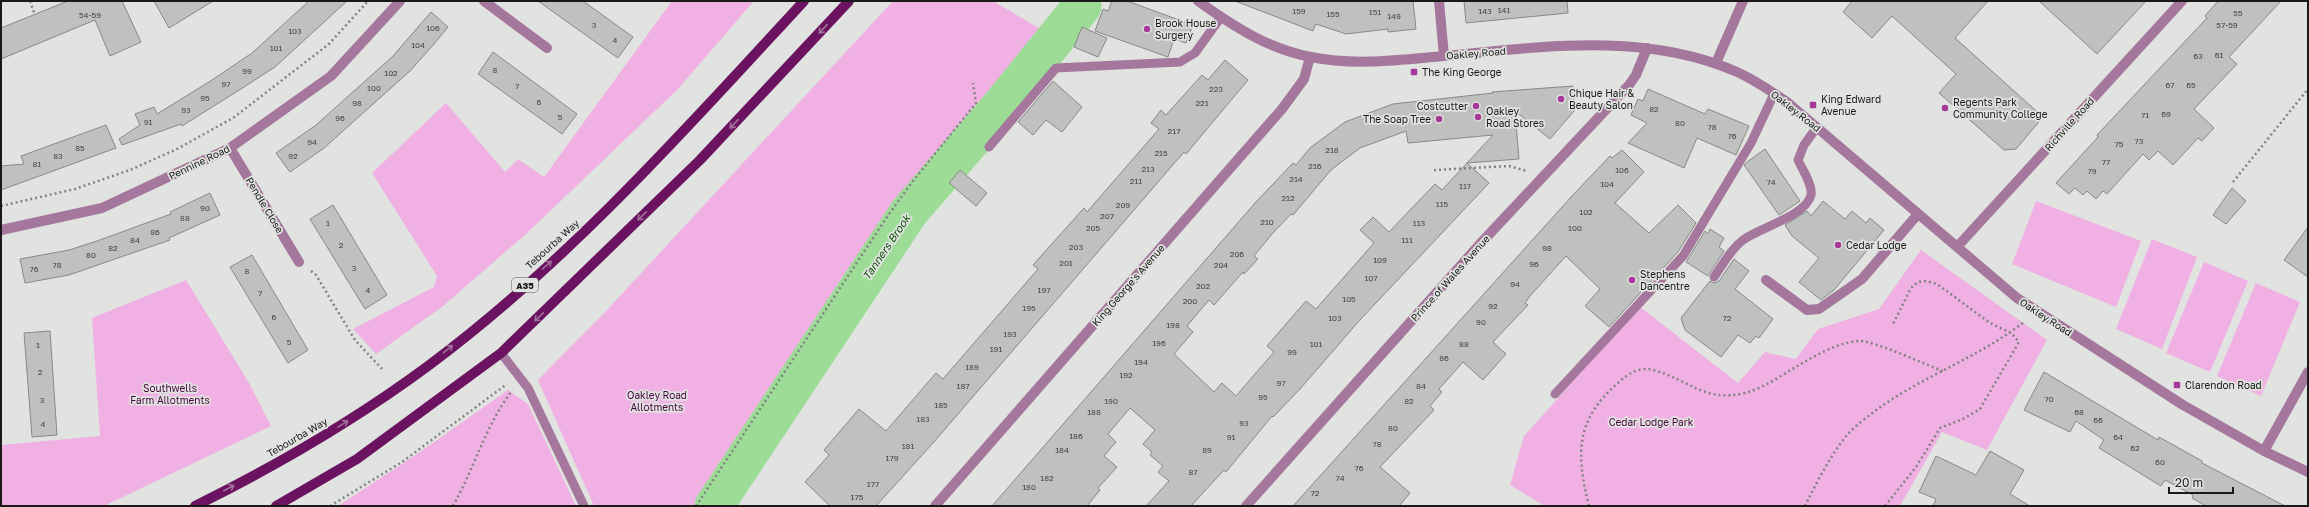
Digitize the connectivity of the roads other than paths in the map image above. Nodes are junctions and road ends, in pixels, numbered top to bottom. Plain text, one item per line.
1 (400, 1) edge
2 (484, 1) edge
3 (804, 1) edge
4 (849, 1) edge
5 (1198, 1) edge
6 (1439, 1) edge
7 (1743, 1) edge
8 (2182, 1) edge
9 (1221, 17) junction
10 (547, 48) dead end
11 (1647, 48) junction
12 (1444, 56) junction
13 (1310, 57) junction
14 (1716, 63) junction
15 (1774, 94) junction
16 (1816, 127) junction
17 (989, 147) dead end
18 (230, 148) junction
19 (1918, 214) junction
20 (1, 230) edge
21 (1957, 247) junction
22 (299, 262) road end
23 (1714, 276) dead end
24 (1766, 280) dead end
25 (500, 353) junction
26 (2308, 372) edge
27 (1555, 394) dead end
28 (2264, 451) junction
29 (2308, 472) edge
30 (195, 506) edge
31 (276, 506) edge
32 (584, 506) edge
33 (935, 506) edge
34 (1246, 506) edge

1 - 18 street, Pennine Road
2 - 10 street
30 -> 3 main road, Tebourba Way / A35
4 -> 25 main road
5 - 9 street, Oakley Road
6 - 12 street
7 - 14 street
8 - 21 street, Richville Road
9 - 13 street, Oakley Road
9 - 17 lane
11 - 12 street, Oakley Road
11 - 14 street, Oakley Road
11 - 34 street, Prince of Wales Avenue
12 - 13 street, Oakley Road
13 - 33 street, King George's Avenue
14 - 15 street, Oakley Road
15 - 16 street, Oakley Road
15 - 27 lane
16 - 19 street, Oakley Road
16 - 23 lane
18 - 20 street, Pennine Road
18 - 22 street, Pendle Close
19 - 21 street, Oakley Road
19 - 24 street
21 - 28 street, Oakley Road
25 - 31 main road
25 - 32 lane
26 - 28 street
28 - 29 street, Oakley Road

